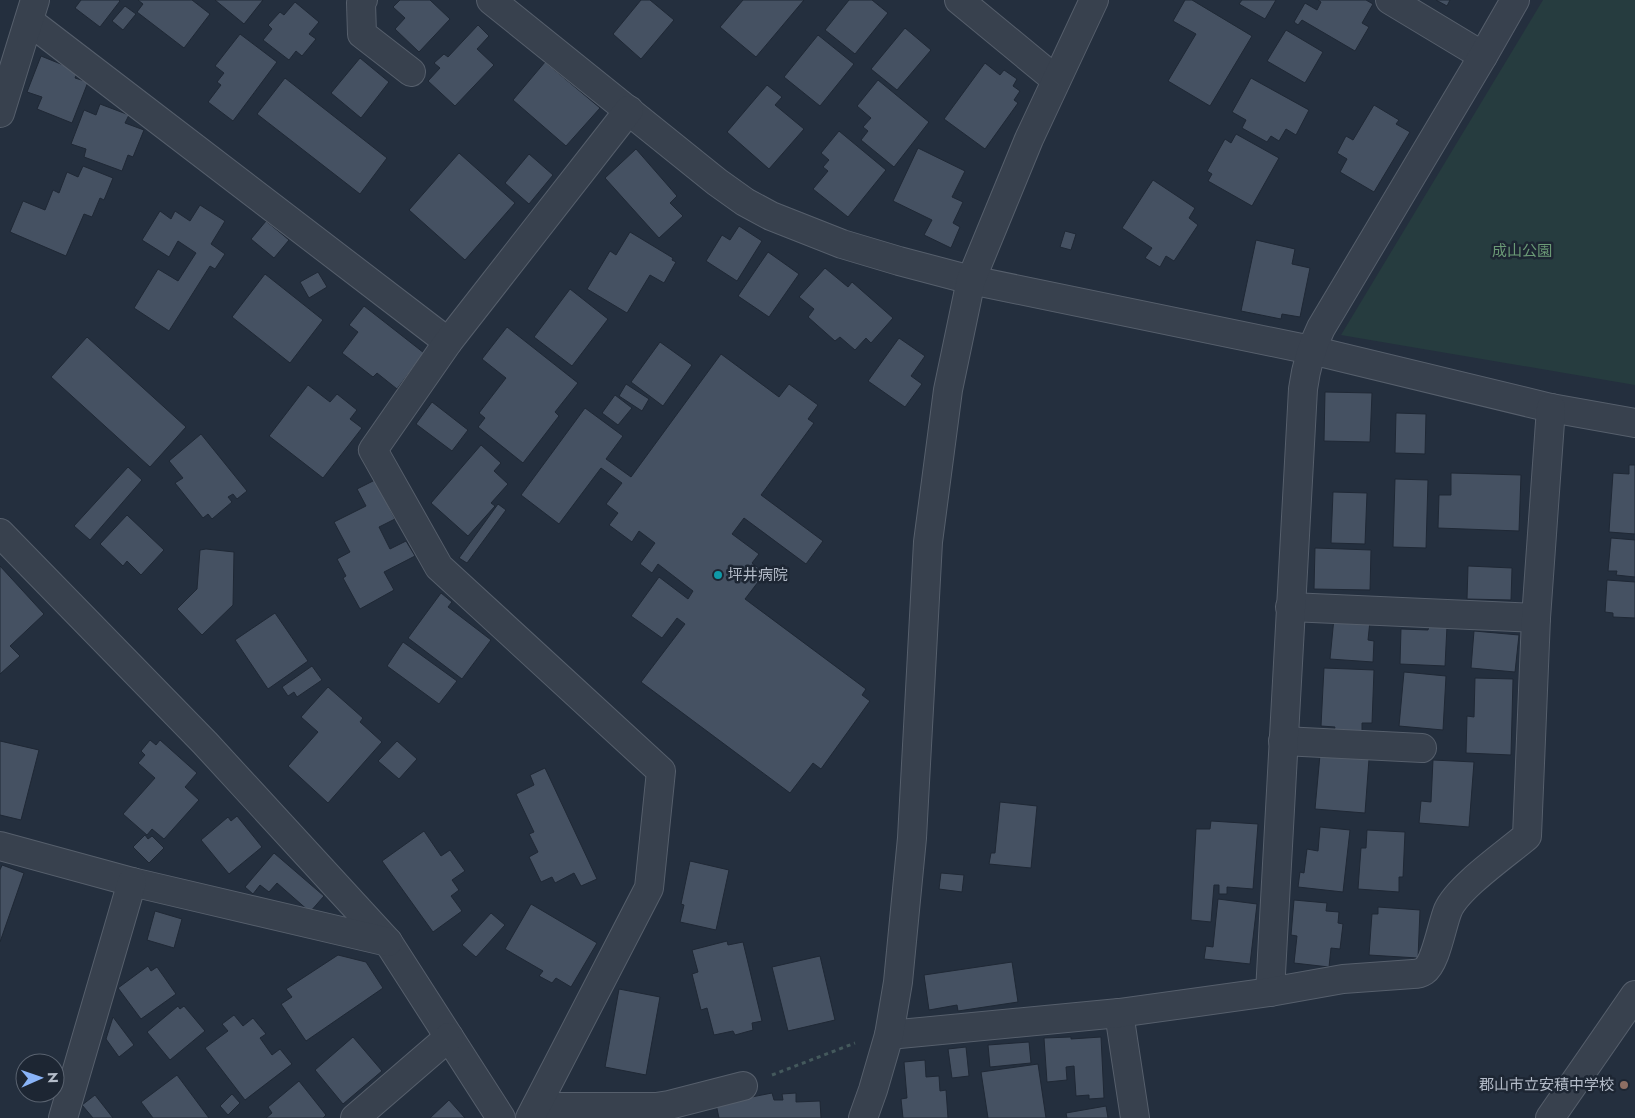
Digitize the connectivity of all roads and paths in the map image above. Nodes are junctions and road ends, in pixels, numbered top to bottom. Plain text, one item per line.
1 (364, 0) edge
2 (491, 0) edge
3 (959, 0) edge
4 (1094, 0) edge
5 (1390, 0) edge
6 (1515, 0) edge
7 (32, 10) edge
8 (1483, 56) junction
9 (411, 72) dead end
10 (1056, 80) junction
11 (629, 110) junction
12 (0, 113) edge
13 (971, 280) junction
14 (448, 342) junction
15 (1311, 350) junction
16 (1551, 408) junction
17 (1635, 423) edge
18 (0, 533) edge
19 (1290, 607) junction
20 (1536, 618) junction
21 (1283, 741) junction
22 (1422, 748) dead end
23 (0, 846) edge
24 (132, 882) junction
25 (388, 942) junction
26 (1270, 992) junction
27 (1635, 994) edge
28 (1119, 1013) junction
29 (889, 1035) junction
30 (449, 1037) junction
31 (857, 1043) dead end
32 (743, 1086) joint
33 (533, 1112) edge
34 (63, 1118) edge
35 (355, 1118) edge
36 (501, 1118) edge
37 (863, 1118) edge
38 (1135, 1118) edge
39 (1550, 1118) edge

1 - 9 street
2 - 11 street
3 - 10 street
4 - 10 street
5 - 8 street
6 - 8 street
7 - 12 street
7 - 14 street
8 - 15 street
10 - 13 street
11 - 13 street
11 - 14 street
13 - 15 street
13 - 29 street
14 - 33 street
15 - 16 street
15 - 19 street
16 - 17 street
16 - 20 street
18 - 25 street
19 - 20 street
19 - 21 street
20 - 26 street
21 - 22 street
21 - 26 street
23 - 24 street
24 - 25 street
24 - 34 street
25 - 30 street
26 - 28 street
27 - 39 street
28 - 29 street
28 - 38 street
29 - 37 street
30 - 35 street
30 - 36 street
31 - 32 path
32 - 33 street

